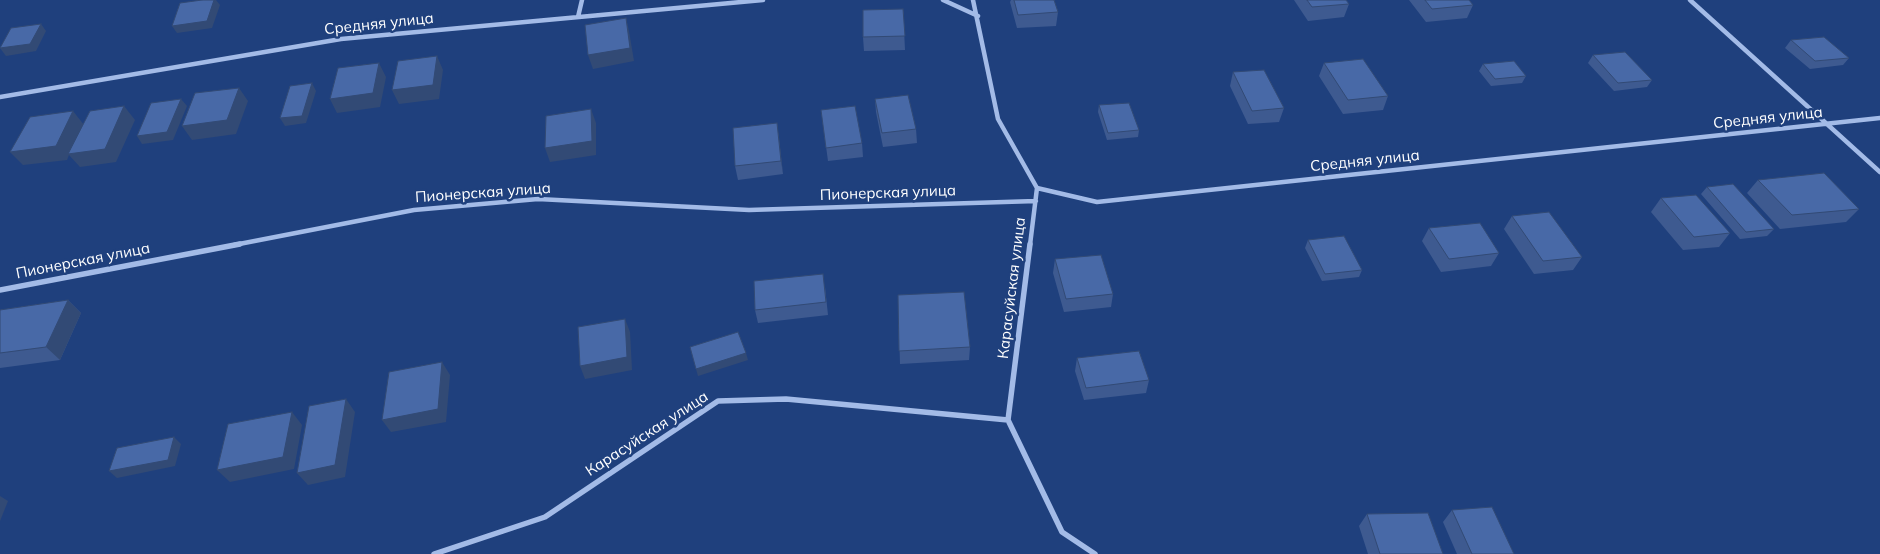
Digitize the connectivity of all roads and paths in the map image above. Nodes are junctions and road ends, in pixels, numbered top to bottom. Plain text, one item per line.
1 (582, 0) edge
2 (763, 0) edge
3 (942, 0) edge
4 (973, 0) edge
5 (1690, 0) edge
6 (978, 16) junction
7 (578, 17) junction
8 (0, 97) edge
9 (1880, 118) edge
10 (1827, 124) junction
11 (1880, 172) edge
12 (1038, 188) junction
13 (1036, 201) junction
14 (0, 290) edge
15 (1008, 420) junction
16 (434, 554) edge
17 (1095, 554) edge

1 - 7 street
2 - 7 street, Средняя улица
3 - 6 street
4 - 6 street
5 - 10 street
6 - 12 street
7 - 8 street, Средняя улица
9 - 10 street, Средняя улица
10 - 11 street
10 - 12 street, Средняя улица
12 - 13 street, Карасуйская улица
13 - 14 street, Пионерская улица
13 - 15 street, Карасуйская улица
15 - 16 street, Карасуйская улица
15 - 17 street

